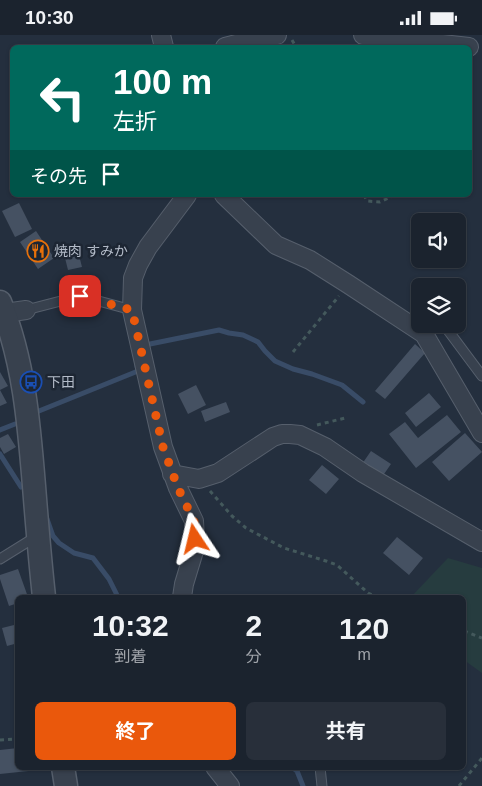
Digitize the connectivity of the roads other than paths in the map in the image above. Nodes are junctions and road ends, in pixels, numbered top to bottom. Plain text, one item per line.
1 (277, 35) edge
2 (363, 35) edge
3 (232, 45) edge
4 (445, 45) edge
5 (186, 197) edge
6 (226, 197) edge
7 (10, 308) edge
8 (132, 310) junction
9 (411, 321) edge
10 (423, 333) edge
11 (450, 333) edge
12 (482, 376) edge
13 (482, 433) edge
14 (172, 474) junction
15 (38, 536) junction
16 (482, 542) edge
17 (0, 559) edge
18 (44, 595) edge
19 (182, 595) edge
20 (63, 770) edge
21 (217, 770) edge
22 (320, 770) edge
23 (66, 786) edge
24 (230, 786) edge
25 (322, 786) edge

1 - 3 street
2 - 4 street
5 - 8 street
6 - 9 street
7 - 8 lane
7 - 15 street
8 - 14 street
10 - 13 street
11 - 12 lane
14 - 16 street
14 - 19 street
15 - 17 lane
15 - 18 street
20 - 23 street
21 - 24 street
22 - 25 lane

